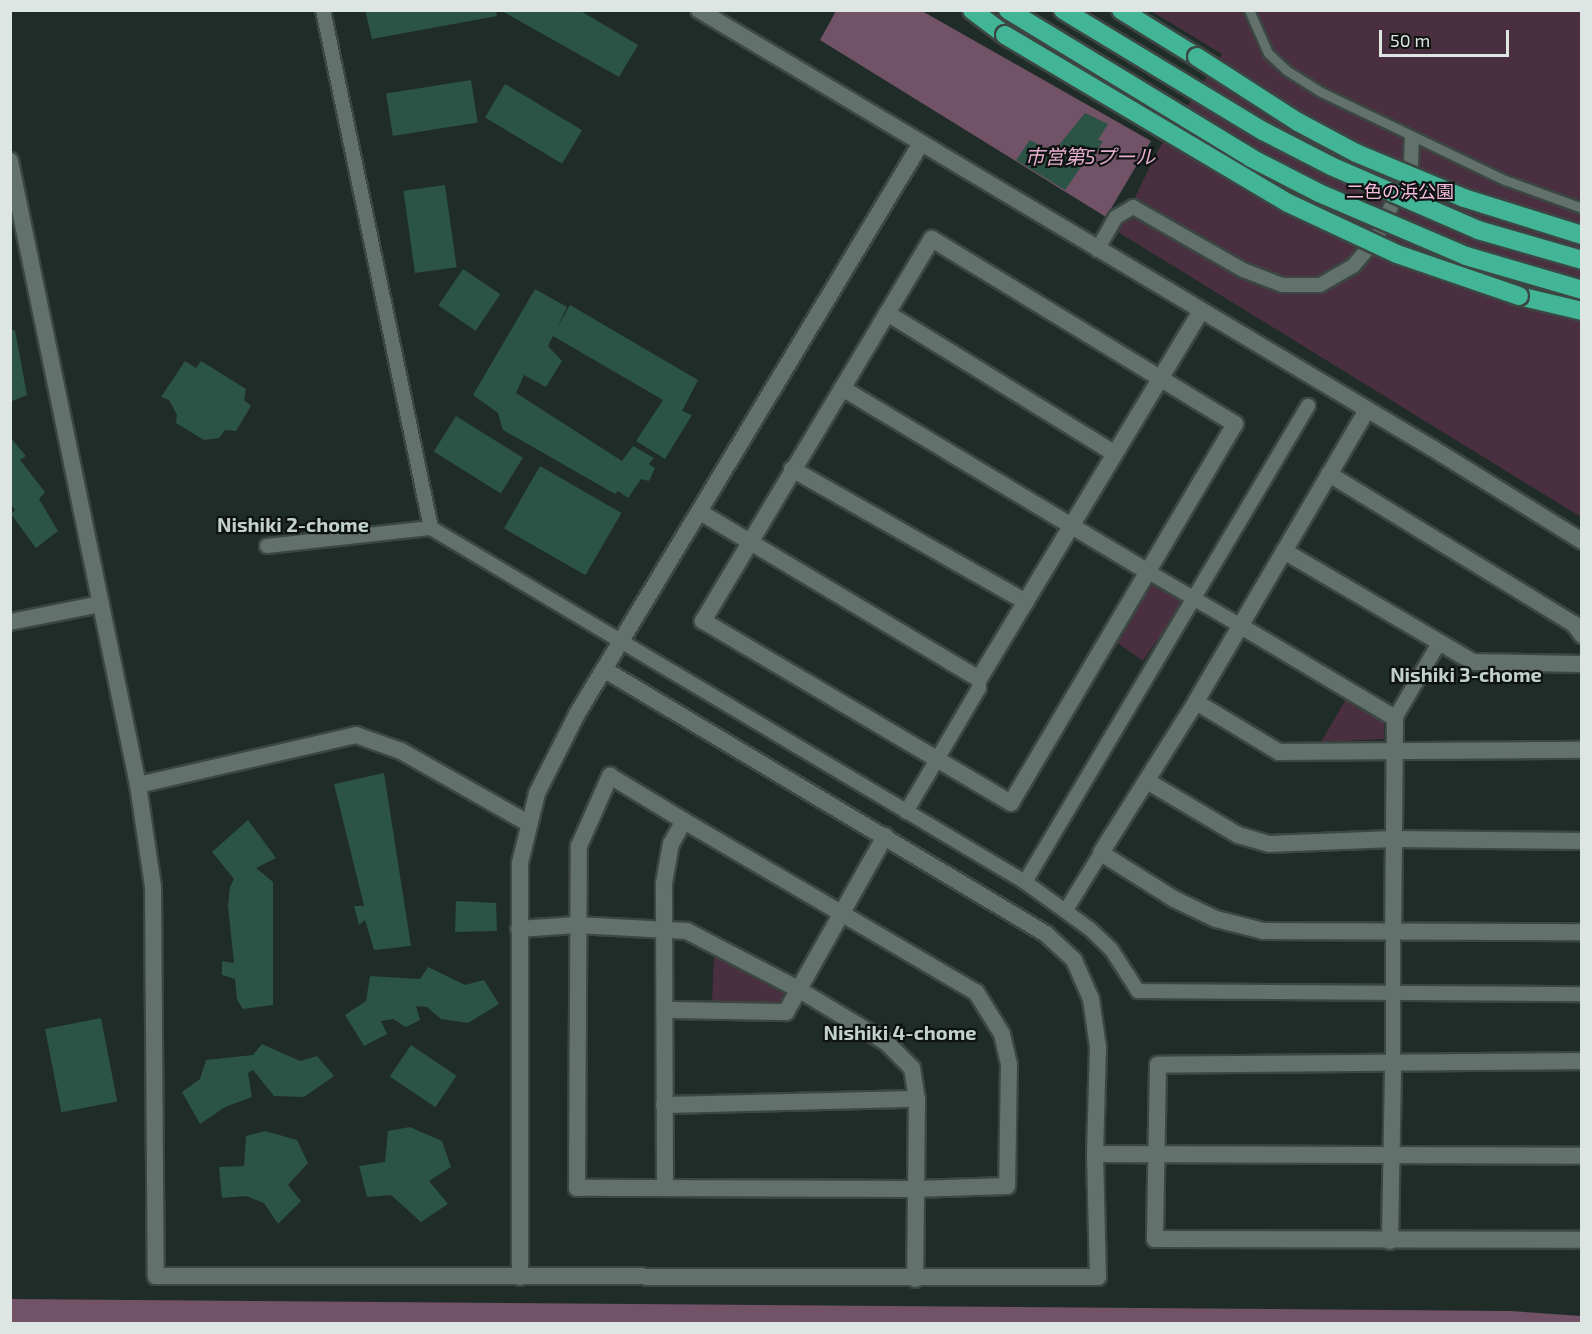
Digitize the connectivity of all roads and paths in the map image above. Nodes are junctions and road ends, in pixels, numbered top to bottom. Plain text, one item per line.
1 (323, 10) edge
2 (699, 10) edge
3 (972, 10) edge
4 (1008, 10) edge
5 (1063, 10) edge
6 (1120, 10) edge
7 (1249, 10) edge
8 (1412, 138) junction
9 (920, 145) junction
10 (10, 161) edge
11 (1581, 208) edge
12 (1581, 235) edge
13 (1097, 250) junction
14 (1581, 260) edge
15 (1581, 290) edge
16 (1201, 311) junction
17 (1581, 311) edge
18 (887, 313) junction
19 (1161, 376) junction
20 (842, 388) junction
21 (1308, 406) dead end
22 (1367, 410) junction
23 (1114, 453) junction
24 (792, 469) junction
25 (1329, 474) junction
26 (700, 512) junction
27 (1071, 525) junction
28 (431, 528) junction
29 (1581, 541) edge
30 (749, 543) junction
31 (267, 546) dead end
32 (1284, 551) junction
33 (1147, 571) junction
34 (1194, 598) junction
35 (1026, 602) junction
36 (101, 604) junction
37 (10, 622) edge
38 (1239, 625) junction
39 (1581, 635) edge
40 (1439, 643) junction
41 (621, 644) junction
42 (1581, 664) edge
43 (605, 670) junction
44 (979, 679) junction
45 (1196, 702) junction
46 (1395, 718) junction
47 (1395, 750) junction
48 (1581, 750) edge
49 (937, 759) junction
50 (1147, 781) junction
51 (138, 785) junction
52 (906, 812) junction
53 (684, 821) junction
54 (528, 823) junction
55 (885, 836) junction
56 (1393, 839) junction
57 (1581, 841) edge
58 (1101, 852) junction
59 (1025, 882) junction
60 (1066, 910) junction
61 (842, 915) junction
62 (576, 925) junction
63 (665, 927) junction
64 (519, 928) junction
65 (1393, 930) junction
66 (1581, 933) edge
67 (798, 989) junction
68 (1393, 994) junction
69 (1581, 994) edge
70 (667, 1010) junction
71 (1581, 1061) edge
72 (1393, 1063) junction
73 (916, 1099) junction
74 (664, 1105) junction
75 (1095, 1154) junction
76 (1157, 1154) junction
77 (1389, 1155) junction
78 (1581, 1156) edge
79 (665, 1188) junction
80 (915, 1189) junction
81 (1390, 1240) junction
82 (1581, 1240) edge
83 (519, 1277) junction
84 (915, 1279) junction

1 - 28 street
2 - 9 street
3 - 17 highway, bridge
4 - 15 highway, bridge
5 - 14 highway, bridge
6 - 12 highway, bridge
7 - 8 lane
8 - 11 lane
8 - 13 street
9 - 13 street
9 - 26 street
10 - 36 street
13 - 16 street
16 - 19 street
16 - 22 street
18 - 19 street
18 - 20 street
18 - 23 street
19 - 23 street
19 - 33 street
20 - 24 street
20 - 27 street
21 - 34 street
22 - 25 street
22 - 29 street
23 - 27 street
24 - 30 street
24 - 35 street
25 - 32 street
25 - 39 street
26 - 30 street
26 - 41 street
27 - 33 street
27 - 35 street
28 - 31 street
28 - 41 street
30 - 44 street
30 - 49 street
32 - 38 street
32 - 40 street
33 - 34 street
33 - 49 street
34 - 38 street
34 - 59 street
35 - 44 street
36 - 37 street
36 - 51 street
38 - 45 street
38 - 46 street
40 - 42 street
40 - 46 street
41 - 43 street
41 - 52 street
43 - 54 street
43 - 55 street
44 - 49 street
45 - 47 street
45 - 50 street
46 - 47 street
47 - 48 street
47 - 56 street
49 - 52 street
50 - 56 street
50 - 58 street
51 - 54 street
51 - 83 street
52 - 59 street
53 - 61 street
53 - 62 street
53 - 63 street
54 - 64 street
55 - 61 street
55 - 75 street
56 - 57 street
56 - 65 street
58 - 60 street
58 - 65 street
59 - 60 street
60 - 68 street
61 - 67 street
61 - 80 street
62 - 63 street
62 - 64 street
62 - 79 street
63 - 67 street
63 - 70 street
64 - 83 street
65 - 66 street
65 - 68 street
67 - 70 street
67 - 73 street
68 - 69 street
68 - 72 street
70 - 74 street
71 - 72 street
72 - 76 street
72 - 77 street
73 - 74 street
73 - 80 street
74 - 79 street
75 - 76 street
75 - 84 street
76 - 77 street
76 - 81 street
77 - 78 street
77 - 81 street
79 - 80 street
80 - 84 street
81 - 82 street
83 - 84 street

